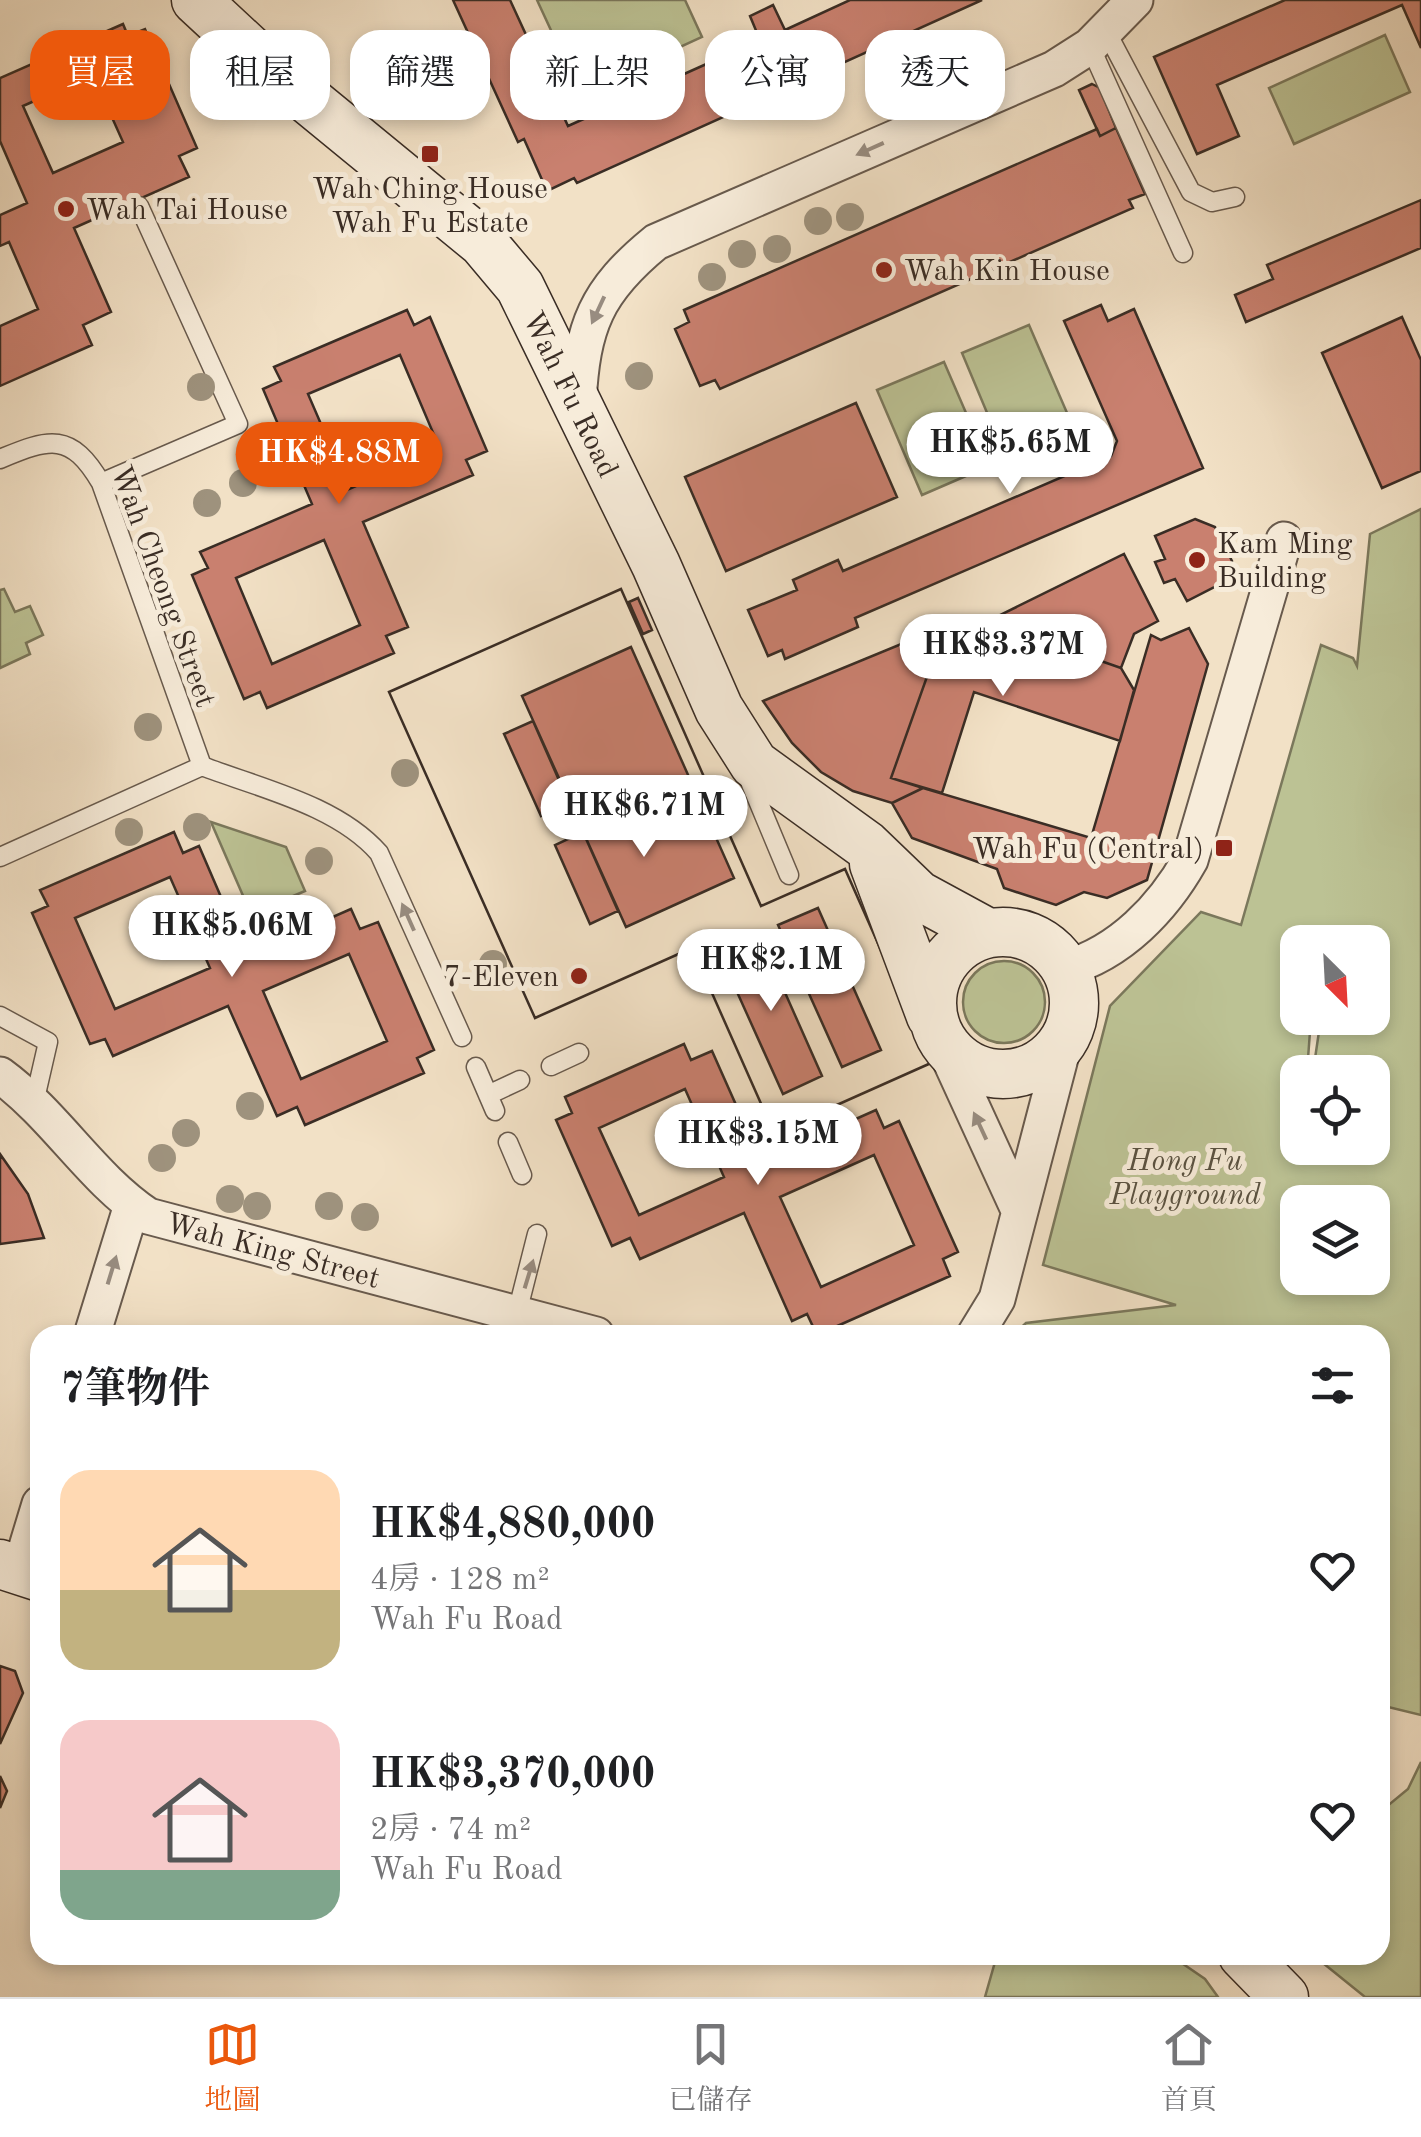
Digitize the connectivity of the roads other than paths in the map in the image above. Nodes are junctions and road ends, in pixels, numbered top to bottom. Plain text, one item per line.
1 (196, 0) edge
2 (1135, 0) edge
3 (1098, 38) junction
4 (1235, 197) dead end
5 (139, 206) dead end
6 (1184, 254) dead end
7 (578, 406) junction
8 (0, 459) edge
9 (101, 484) junction
10 (1284, 540) dead end
11 (732, 734) junction
12 (202, 766) junction
13 (866, 845) junction
14 (0, 857) edge
15 (789, 874) dead end
16 (988, 933) junction
17 (1066, 968) junction
18 (0, 1016) edge
19 (937, 1031) junction
20 (462, 1038) dead end
21 (1065, 1038) junction
22 (579, 1054) dead end
23 (551, 1066) dead end
24 (476, 1068) dead end
25 (0, 1076) edge
26 (520, 1080) dead end
27 (34, 1103) junction
28 (508, 1142) dead end
29 (522, 1175) dead end
30 (132, 1205) junction
31 (1019, 1210) junction
32 (537, 1234) dead end
33 (517, 1313) junction
34 (95, 1325) edge
35 (560, 1325) edge
36 (982, 1325) edge
37 (30, 1537) edge
38 (20, 1570) edge
39 (1253, 1965) edge
40 (1284, 1997) edge

1 - 7 street, Wah Fu Road
2 - 3 street
3 - 4 lane
3 - 6 lane
3 -> 7 street
5 - 9 lane
7 - 11 street, Wah Fu Road
8 - 9 lane, Wah Cheong Street
9 - 12 lane, Wah Cheong Street
10 - 17 street
11 - 13 street, Wah Fu Road
11 - 15 lane
12 - 14 lane
20 -> 12 lane
13 - 16 street, Wah Fu Road
13 - 19 street
16 - 17 street
16 - 19 street
17 - 21 street
18 - 27 lane
19 - 21 street
31 -> 19 street
21 - 31 street
22 - 23 lane
24 - 26 lane
25 - 27 street, Wah King Street
27 - 30 street, Wah King Street
28 - 29 lane
30 - 33 street, Wah King Street
34 -> 30 street
31 - 36 street
33 -> 32 lane
33 - 35 street, Wah King Street
37 - 38 street
39 - 40 street

